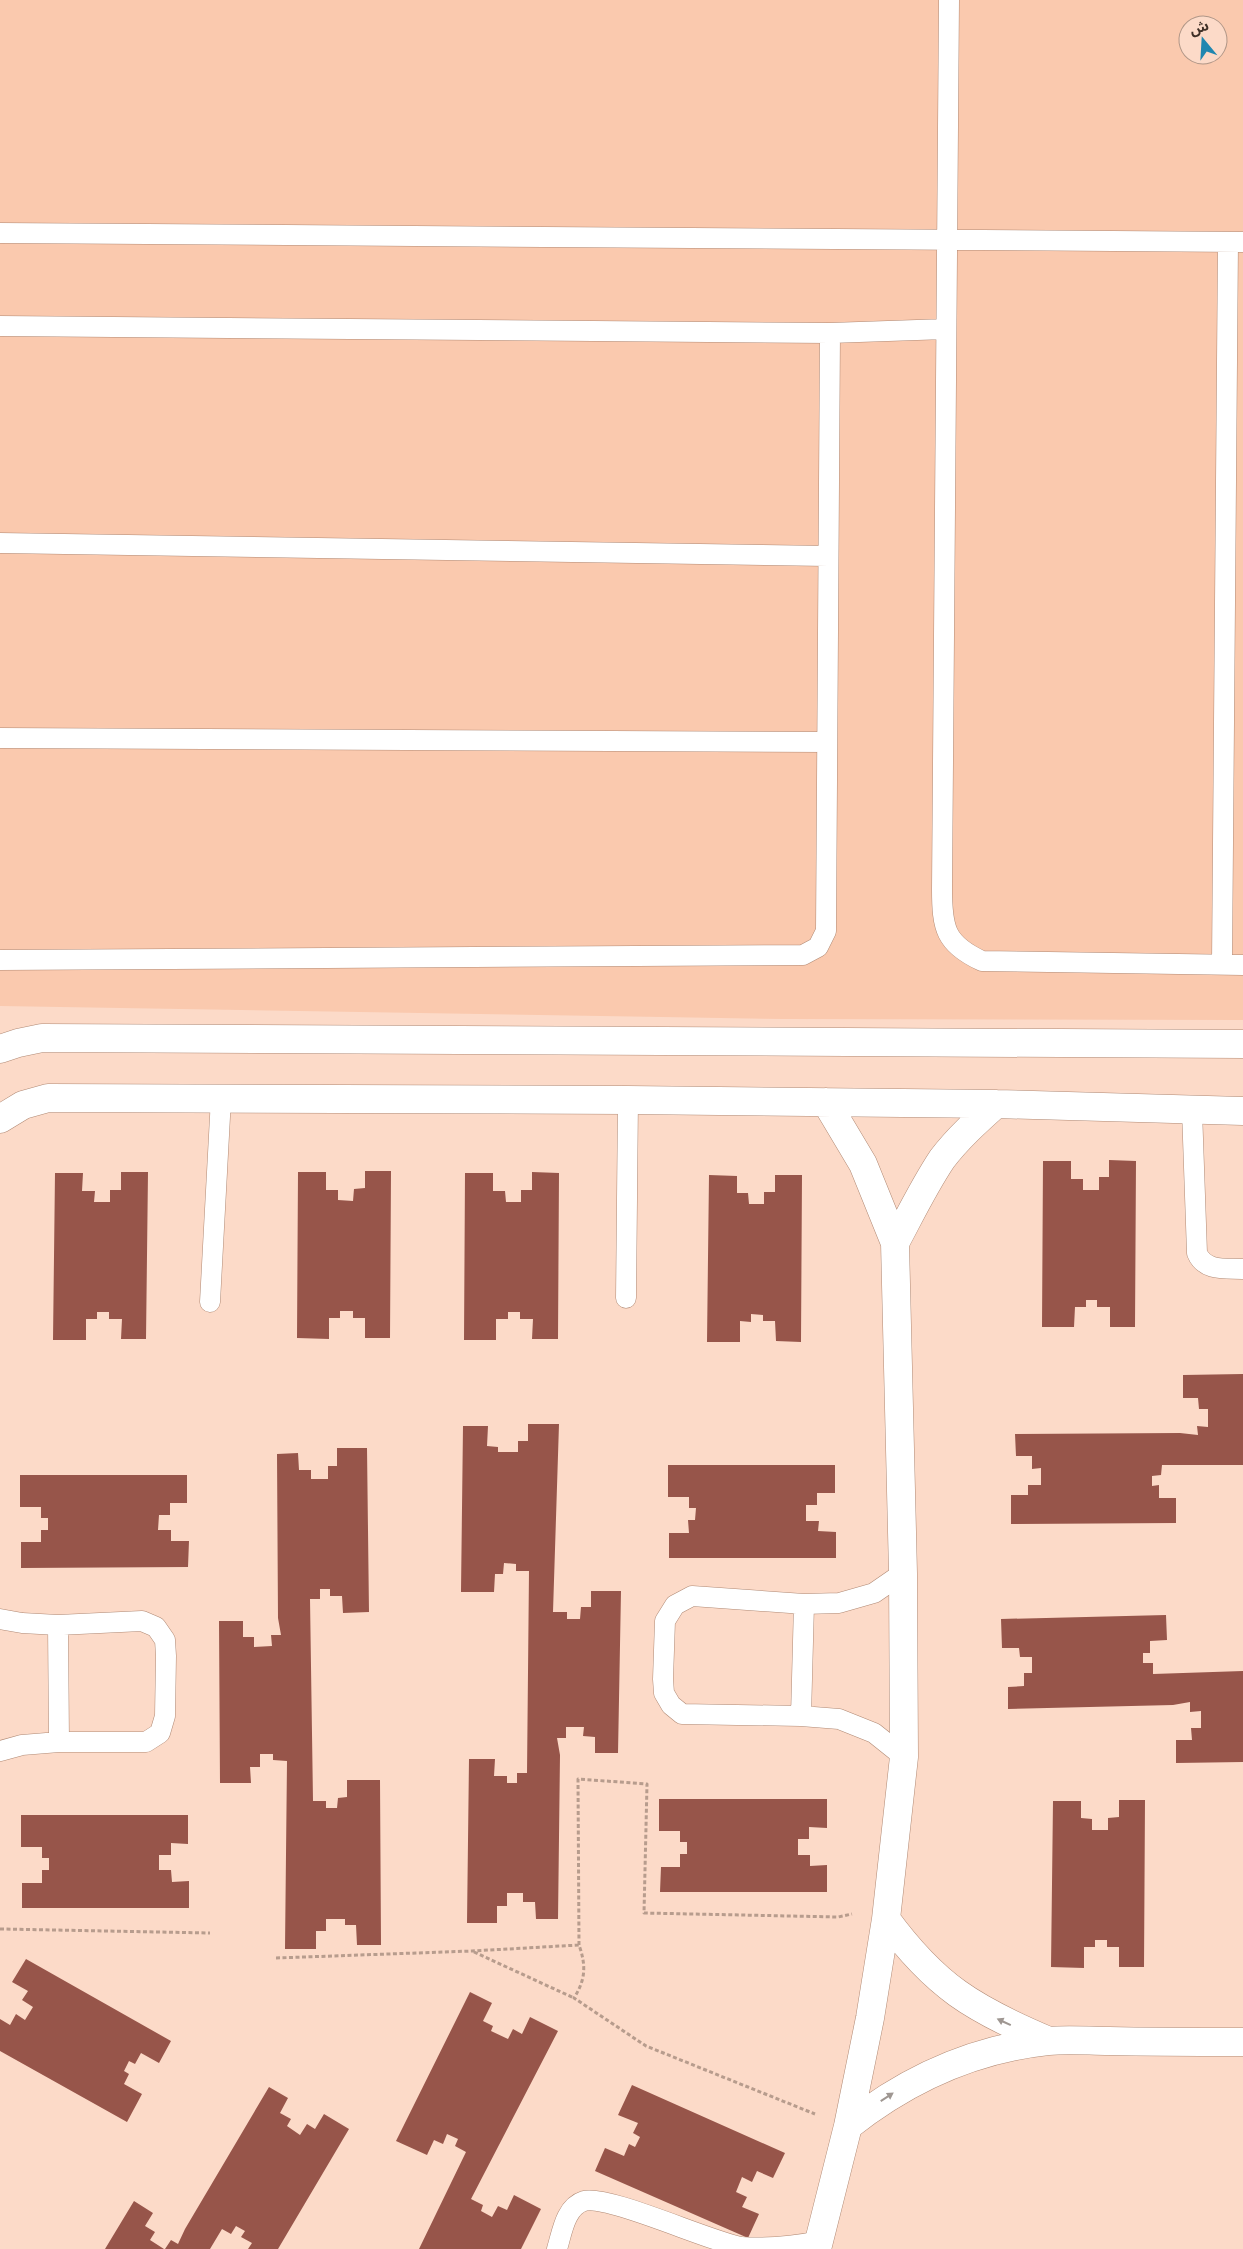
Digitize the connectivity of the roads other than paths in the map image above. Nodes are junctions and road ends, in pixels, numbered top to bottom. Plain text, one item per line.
1 (948, 0) edge
2 (0, 233) edge
3 (947, 239) junction
4 (1236, 242) edge
5 (0, 326) edge
6 (946, 329) junction
7 (830, 333) junction
8 (0, 543) edge
9 (828, 556) junction
10 (0, 738) edge
11 (827, 742) junction
12 (0, 960) edge
13 (1222, 964) junction
14 (1243, 965) edge
15 (1243, 1044) edge
16 (0, 1049) edge
17 (221, 1098) junction
18 (628, 1100) junction
19 (826, 1102) junction
20 (996, 1104) junction
21 (1192, 1110) junction
22 (1243, 1111) edge
23 (0, 1119) edge
24 (895, 1244) junction
25 (1243, 1269) edge
26 (626, 1298) dead end
27 (210, 1302) dead end
28 (903, 1573) junction
29 (804, 1604) junction
30 (0, 1618) edge
31 (58, 1625) junction
32 (801, 1716) junction
33 (59, 1742) junction
34 (0, 1751) edge
35 (904, 1756) junction
36 (887, 1912) junction
37 (1049, 2041) junction
38 (1243, 2042) edge
39 (848, 2126) junction
40 (702, 2243) edge
41 (819, 2245) edge
42 (558, 2249) edge

1 - 3 lane
2 - 3 lane
3 - 4 lane
3 - 6 lane
4 - 13 lane
5 - 7 lane
6 - 7 lane
6 - 13 lane
7 - 9 lane
8 - 9 lane
9 - 11 lane
10 - 11 lane
11 - 12 lane
13 - 14 lane
15 - 16 street
17 - 18 street
17 - 23 street
17 - 27 lane
18 - 19 street
18 - 26 lane
19 - 20 street
19 - 24 street
20 - 21 street
20 - 24 street
21 - 22 street
21 - 25 lane
24 - 28 street
28 - 29 lane
28 - 35 street
29 - 32 lane
29 - 32 lane
30 - 31 lane
31 - 33 lane
31 - 33 lane
32 - 35 lane
33 - 34 lane
35 - 36 street
37 -> 36 street
36 - 39 street
37 - 38 street
39 -> 37 street
39 - 41 street
40 - 41 lane
40 - 42 lane

